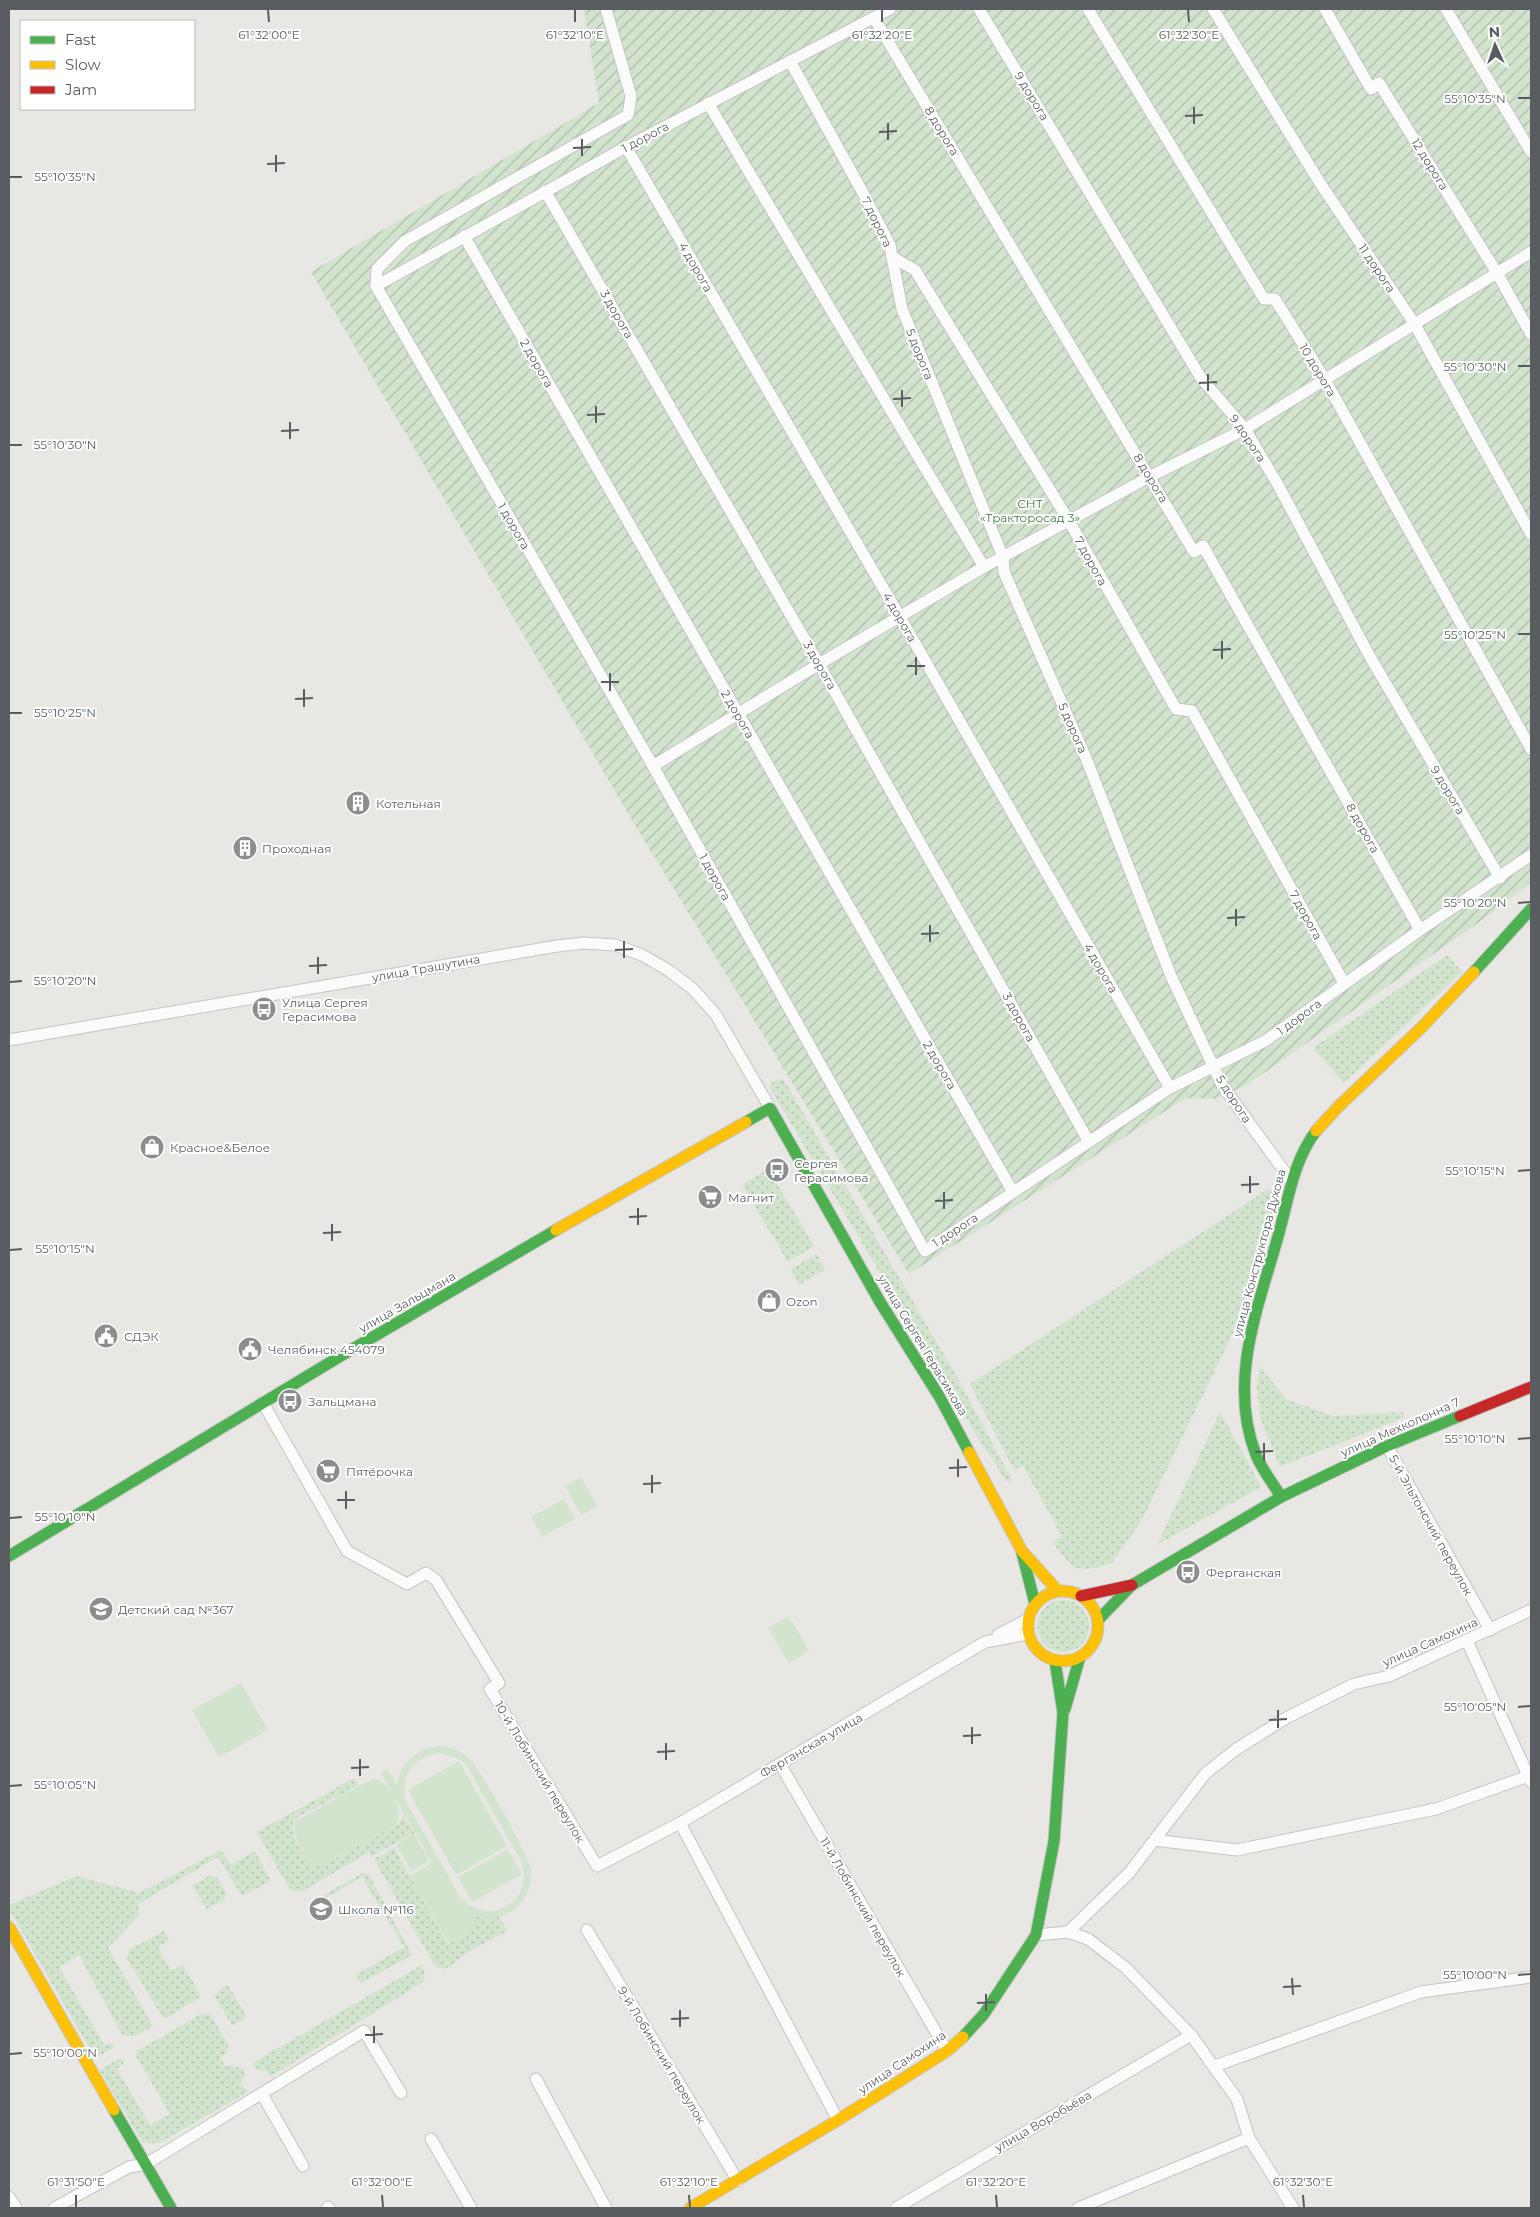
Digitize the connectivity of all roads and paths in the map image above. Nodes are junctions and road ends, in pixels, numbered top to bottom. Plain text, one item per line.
1 (606, 9) edge
2 (890, 9) edge
3 (979, 9) edge
4 (1088, 9) edge
5 (1213, 9) edge
6 (1325, 9) edge
7 (1446, 9) edge
8 (874, 18) junction
9 (790, 61) junction
10 (708, 103) junction
11 (626, 147) junction
12 (1531, 152) edge
13 (545, 191) junction
14 (464, 236) junction
15 (1531, 252) edge
16 (892, 257) junction
17 (1497, 274) junction
18 (376, 286) junction
19 (1414, 323) junction
20 (1531, 334) edge
21 (1324, 378) junction
22 (1245, 429) junction
23 (1150, 476) junction
24 (1069, 521) junction
25 (1531, 534) edge
26 (1003, 557) junction
27 (984, 566) junction
28 (900, 617) junction
29 (820, 664) junction
30 (738, 714) junction
31 (1531, 749) edge
32 (653, 766) junction
33 (1531, 855) edge
34 (1500, 878) junction
35 (1531, 909) edge
36 (1420, 930) junction
37 (1344, 983) junction
38 (9, 1040) edge
39 (1214, 1067) junction
40 (1170, 1088) junction
41 (770, 1108) junction
42 (1088, 1142) junction
43 (1292, 1182) junction
44 (1013, 1192) junction
45 (1531, 1387) edge
46 (263, 1404) junction
47 (1387, 1446) junction
48 (1281, 1497) junction
49 (1022, 1550) junction
50 (9, 1556) edge
51 (1132, 1585) junction
52 (1058, 1591) junction
53 (1081, 1596) junction
54 (1035, 1604) junction
55 (1531, 1610) edge
56 (1028, 1620) junction
57 (1098, 1620) junction
58 (1490, 1630) junction
59 (1028, 1634) junction
60 (1468, 1641) junction
61 (985, 1642) junction
62 (1080, 1657) junction
63 (1055, 1660) junction
64 (1063, 1713) junction
65 (780, 1764) junction
66 (1530, 1778) edge
67 (680, 1823) junction
68 (1154, 1840) junction
69 (597, 1866) joint
70 (9, 1927) edge
71 (587, 1930) dead end
72 (1068, 1932) junction
73 (1036, 1935) junction
74 (1531, 1977) edge
75 (1191, 2035) junction
76 (947, 2051) junction
77 (1215, 2066) junction
78 (536, 2079) dead end
79 (402, 2093) dead end
80 (262, 2094) junction
81 (838, 2120) junction
82 (1249, 2138) junction
83 (432, 2139) dead end
84 (146, 2164) junction
85 (303, 2166) dead end
86 (738, 2180) junction
87 (9, 2197) edge
88 (16, 2208) edge
89 (54, 2208) edge
90 (171, 2208) edge
91 (471, 2208) edge
92 (606, 2208) edge
93 (690, 2208) edge
94 (896, 2208) edge
95 (1078, 2208) edge
96 (1293, 2208) edge

1 - 18 street
2 - 8 street, 1 дорога
3 - 22 street, 9 дорога
4 - 21 street, 10 дорога
5 - 19 street, 11 дорога
6 - 17 street, 12 дорога
7 - 12 street
8 - 9 street, 1 дорога
8 - 23 street, 8 дорога
9 - 10 street, 1 дорога
9 - 16 street, 7 дорога
10 - 11 street, 1 дорога
10 - 27 street
11 - 13 street, 1 дорога
11 - 28 street, 4 дорога
13 - 14 street, 1 дорога
13 - 29 street, 3 дорога
14 - 18 street, 1 дорога
14 - 30 street, 2 дорога
15 - 17 street
16 - 24 street, 7 дорога
16 - 26 street, 5 дорога
17 - 19 street
17 - 20 street, 12 дорога
18 - 32 street, 1 дорога
19 - 21 street
19 - 25 street, 11 дорога
21 - 22 street
21 - 31 street, 10 дорога
22 - 23 street
22 - 34 street, 9 дорога
23 - 24 street
23 - 36 street, 8 дорога
24 - 26 street
24 - 37 street, 7 дорога
26 - 27 street
26 - 39 street, 5 дорога
27 - 28 street
28 - 29 street
28 - 40 street, 4 дорога
29 - 30 street
29 - 42 street, 3 дорога
30 - 32 street
30 - 44 street, 2 дорога
32 - 44 street, 1 дорога
33 - 34 street, 1 дорога
34 - 36 street, 1 дорога
35 - 43 street, улица Конструктора Духова
36 - 37 street, 1 дорога
37 - 39 street, 1 дорога
38 - 41 street, улица Трашутина
39 - 40 street, 1 дорога
39 - 43 street, 5 дорога
40 - 42 street, 1 дорога
41 - 46 street, улица Зальцмана
41 - 49 street, улица Сергея Герасимова
42 - 44 street, 1 дорога
43 - 48 street, улица Конструктора Духова
45 - 47 street, улица Мехколонна 7
46 - 50 street, улица Зальцмана
46 - 69 street, 10-й Лобинский переулок
47 - 48 street, улица Мехколонна 7
47 - 58 street, 5-й Эльтонский переулок
48 - 51 street
49 - 52 street, улица Сергея Герасимова
49 - 54 street
51 - 53 street
51 - 57 street
52 - 53 street
52 - 54 street
53 - 57 street
54 - 56 street
55 - 58 street, улица Самохина
56 - 59 street
56 - 61 street
57 - 62 street
58 - 60 street, улица Самохина
59 - 61 street, Ферганская улица
59 - 63 street
60 - 66 street
60 - 68 street, улица Самохина
61 - 65 street, Ферганская улица
62 - 63 street
62 - 64 street
63 - 64 street
64 - 73 street
65 - 67 street, Ферганская улица
65 - 76 street, 11-й Лобинский переулок
66 - 68 street
67 - 69 street, Ферганская улица
67 - 81 street
68 - 72 street, улица Самохина
70 - 84 street
71 - 86 street, 9-й Лобинский переулок
72 - 73 street
72 - 75 street
73 - 76 street, улица Самохина
74 - 77 street
75 - 77 street
75 - 94 street, улица Воробьёва
76 - 81 street, улица Самохина
77 - 82 street
78 - 92 street
79 - 80 street
80 - 84 street
80 - 85 street
81 - 86 street, улица Самохина
82 - 95 street
82 - 96 street
83 - 91 street
84 - 89 street
84 - 90 street
86 - 93 street, улица Самохина
87 - 88 street

